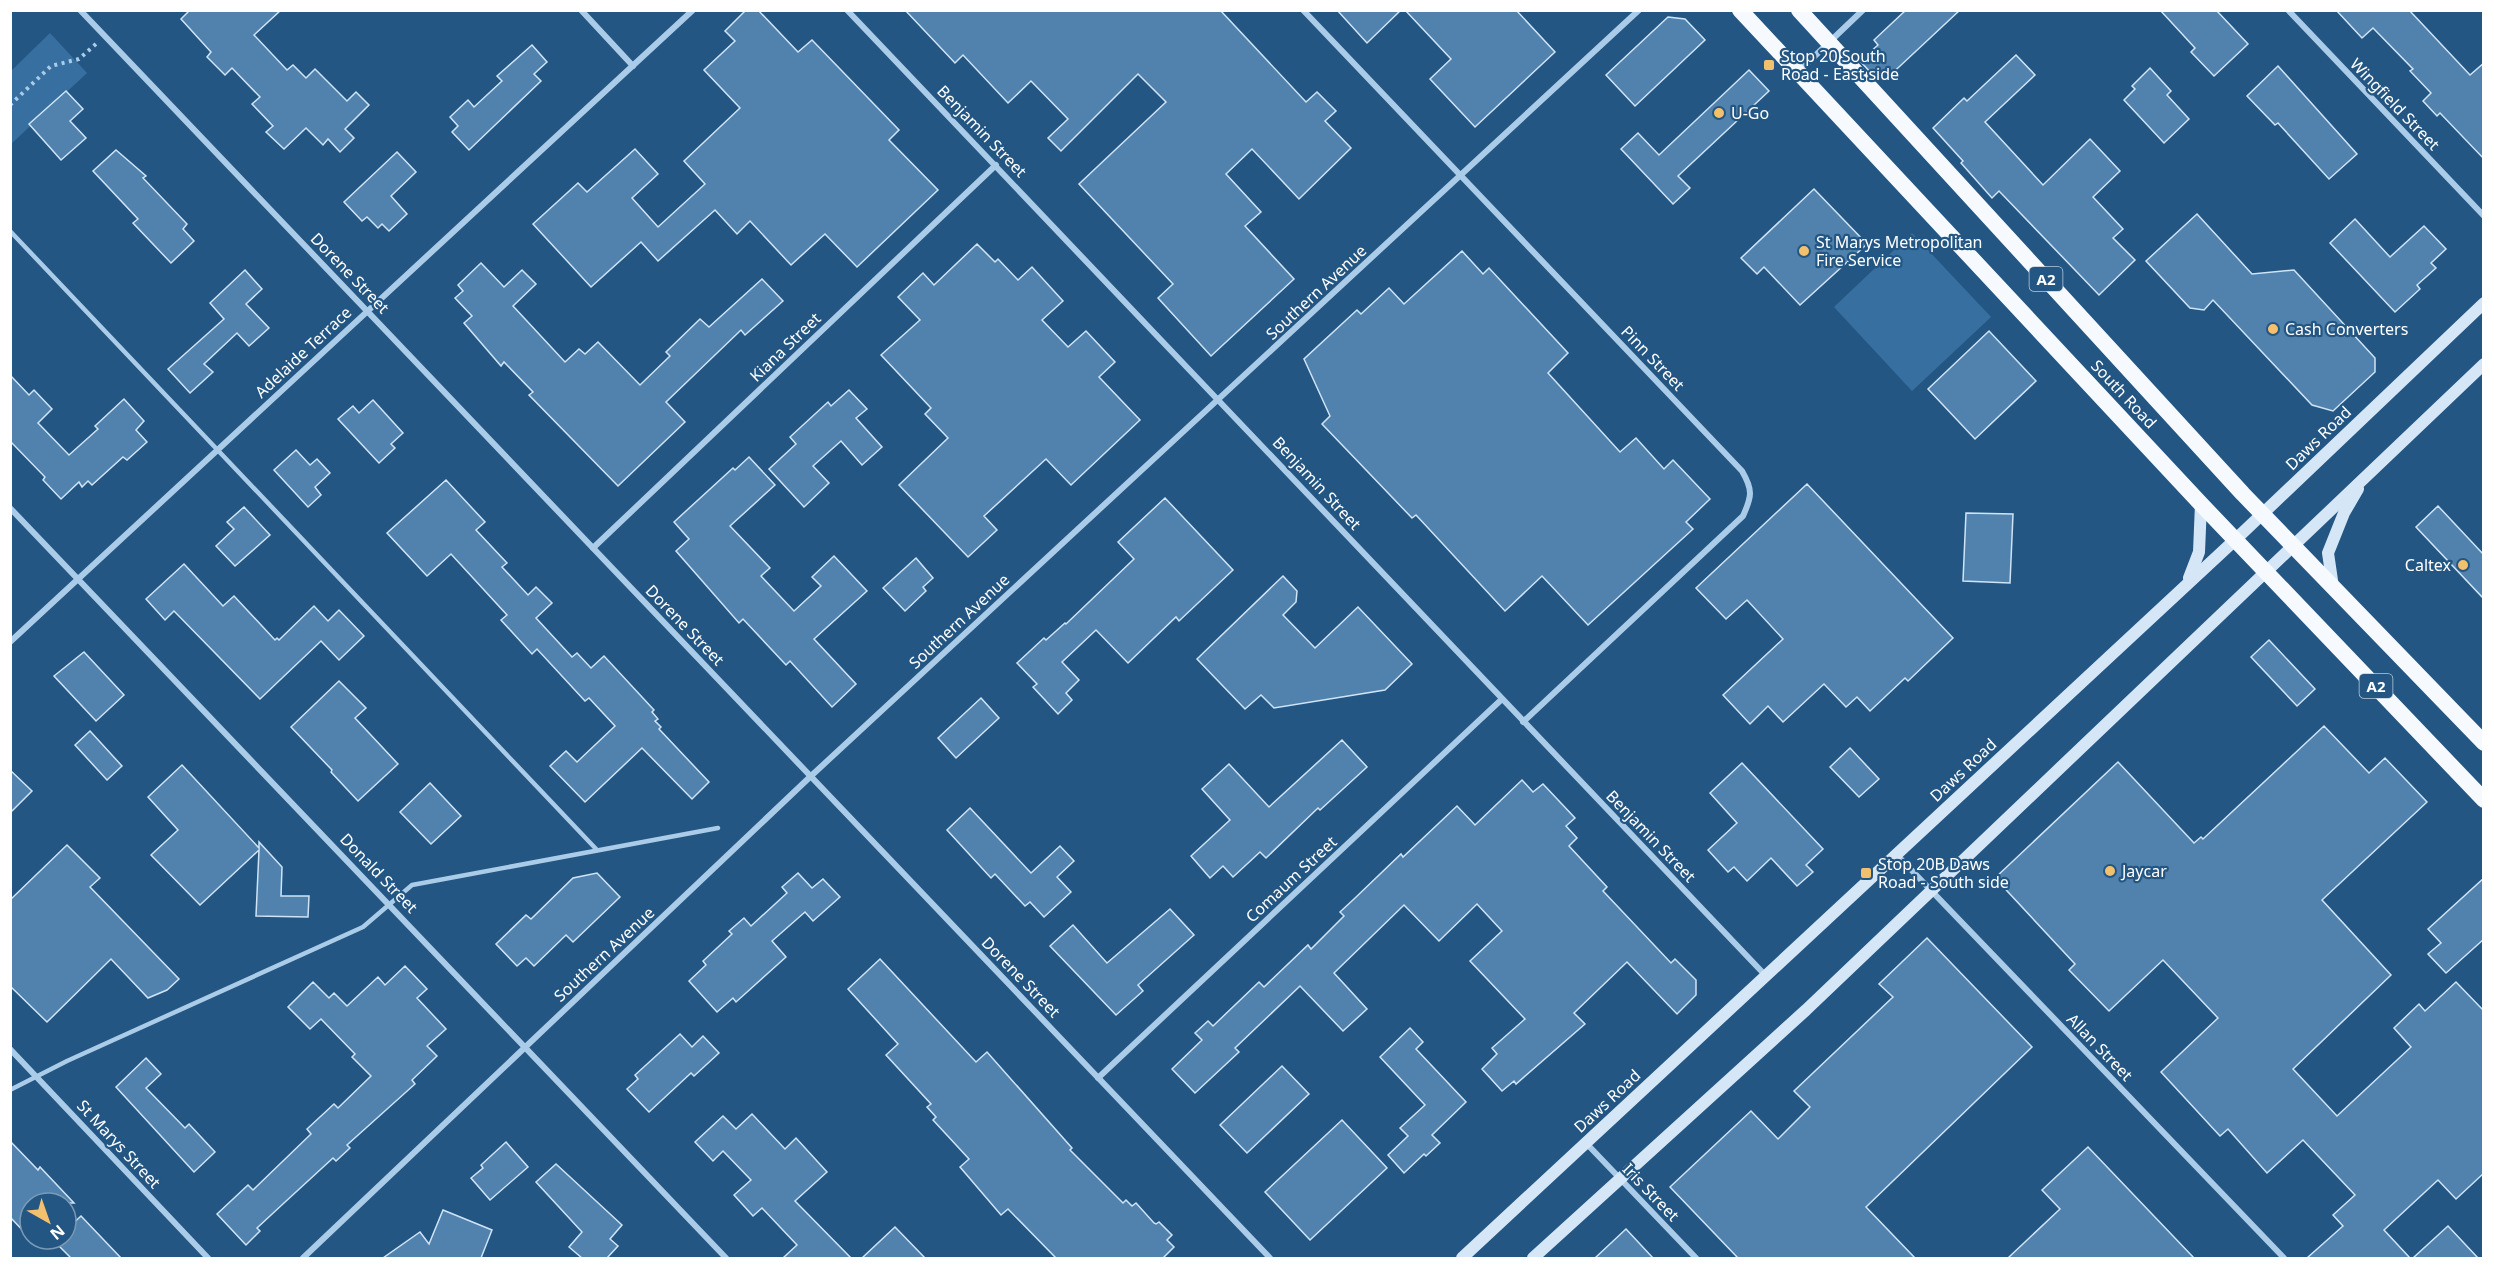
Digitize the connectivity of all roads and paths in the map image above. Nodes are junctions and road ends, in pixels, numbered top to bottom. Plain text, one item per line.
1 (80, 10) edge
2 (581, 10) edge
3 (693, 10) edge
4 (847, 10) edge
5 (1303, 10) edge
6 (1639, 10) edge
7 (1740, 10) edge
8 (1799, 10) edge
9 (1863, 10) edge
10 (2288, 10) edge
11 (105, 36) junction
12 (1830, 43) junction
13 (633, 66) junction
14 (1798, 72) junction
15 (10, 105) edge
16 (996, 165) junction
17 (1461, 177) junction
18 (2484, 216) edge
19 (10, 231) edge
20 (2484, 303) edge
21 (367, 311) junction
22 (2484, 364) edge
23 (1219, 400) junction
24 (218, 449) junction
25 (2364, 478) junction
26 (2201, 504) junction
27 (10, 508) edge
28 (2262, 514) junction
29 (2236, 539) junction
30 (2294, 546) junction
31 (593, 548) junction
32 (2268, 572) junction
33 (78, 578) junction
34 (2333, 587) junction
35 (2173, 597) junction
36 (10, 642) edge
37 (1502, 699) junction
38 (1523, 722) junction
39 (2484, 743) edge
40 (811, 776) junction
41 (2484, 800) edge
42 (718, 828) dead end
43 (597, 850) junction
44 (1897, 855) junction
45 (1930, 891) junction
46 (390, 904) junction
47 (1766, 976) junction
48 (525, 1047) junction
49 (10, 1049) edge
50 (36, 1076) junction
51 (1098, 1078) junction
52 (10, 1090) edge
53 (1586, 1143) junction
54 (1621, 1180) junction
55 (208, 1258) edge
56 (303, 1258) edge
57 (726, 1258) edge
58 (1270, 1258) edge
59 (1462, 1258) edge
60 (1533, 1258) edge
61 (1696, 1258) edge
62 (2284, 1258) edge

1 - 11 street, Dorene Street
2 - 13 street
3 - 13 street, Adelaide Terrace
4 - 16 street, Benjamin Street
5 - 17 street, Pinn Street
6 - 17 street, Southern Avenue
7 - 14 highway, South Road / A2
8 - 12 highway, South Road / A2
9 - 12 street
10 - 18 street, Wingfield Street
11 - 15 path
11 - 21 street, Dorene Street
12 - 14 street
12 - 28 highway, South Road / A2
13 - 21 street, Adelaide Terrace
14 - 26 highway, South Road / A2
16 - 23 street, Benjamin Street
16 - 31 street, Kiana Street
17 - 23 street, Southern Avenue
17 - 38 street, Pinn Street
19 - 24 lane
20 - 28 main road, Daws Road
21 - 24 street, Adelaide Terrace
21 - 31 street, Dorene Street
22 - 25 main road
23 - 37 street, Benjamin Street
23 - 40 street, Southern Avenue
24 - 33 street, Adelaide Terrace
24 - 43 lane
25 - 30 main road
25 - 34 main road
26 - 29 highway, South Road / A2
26 - 35 main road
27 - 33 street, Donald Street
28 - 29 main road, Daws Road
28 - 30 highway, South Road / A2
29 - 32 highway, South Road / A2
29 - 35 main road, Daws Road
30 - 32 main road
30 - 34 highway, South Road / A2
31 - 40 street, Dorene Street
32 - 41 highway, South Road / A2
32 - 45 main road
33 - 36 street, Adelaide Terrace
33 - 46 street, Donald Street
34 - 39 highway, South Road / A2
35 - 44 main road, Daws Road
37 - 38 street, Benjamin Street
37 - 51 street, Comaum Street
38 - 47 street, Benjamin Street
40 - 48 street, Southern Avenue
40 - 51 street, Dorene Street
42 - 43 lane
43 - 46 lane
44 - 45 street, Allan Street
44 - 47 main road, Daws Road
45 - 54 main road
45 - 62 street, Allan Street
46 - 48 street, Donald Street
46 - 50 lane
47 - 53 main road, Daws Road
48 - 56 street, Southern Avenue
48 - 57 street, Donald Street
49 - 50 street, St Marys Street
50 - 52 lane
50 - 55 street, St Marys Street
51 - 58 street, Dorene Street
53 - 54 street, Iris Street
53 - 59 main road, Daws Road
54 - 60 main road
54 - 61 street, Iris Street

